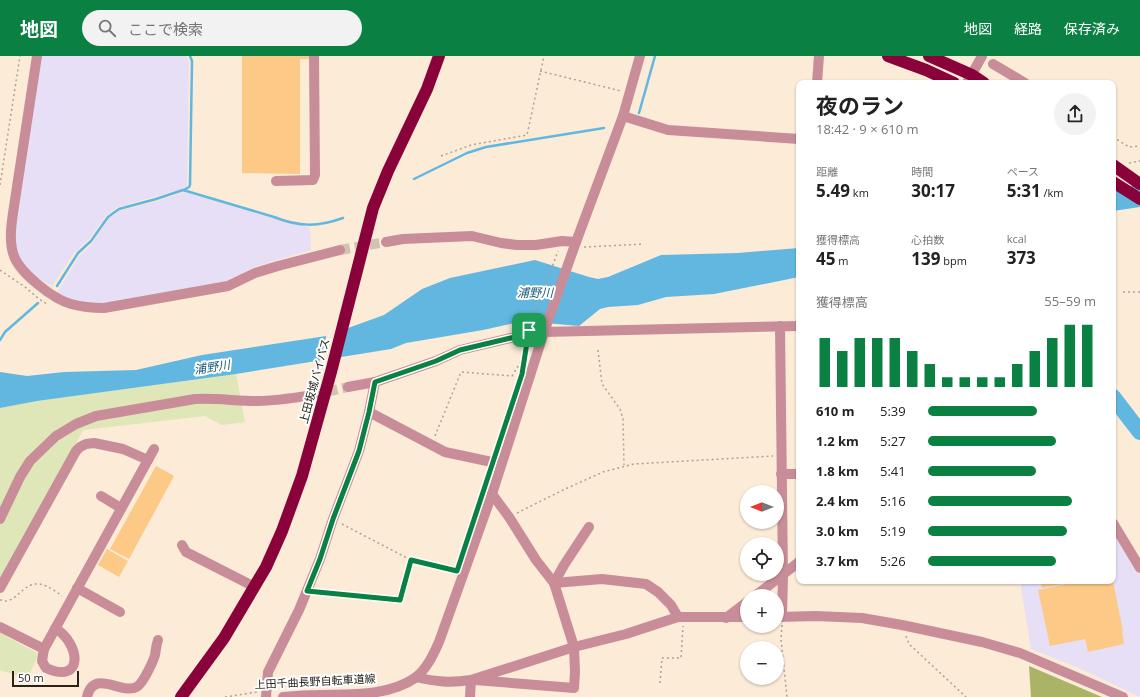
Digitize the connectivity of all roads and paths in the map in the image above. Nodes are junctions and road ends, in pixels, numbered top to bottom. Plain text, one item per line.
1 (20, 56) edge
2 (37, 56) edge
3 (314, 56) edge
4 (439, 56) edge
5 (544, 56) edge
6 (640, 56) edge
7 (819, 56) edge
8 (888, 56) edge
9 (928, 56) edge
10 (982, 56) edge
11 (993, 64) dead end
12 (540, 71) junction
13 (969, 79) edge
14 (817, 80) edge
15 (948, 80) edge
16 (1020, 80) edge
17 (630, 94) junction
18 (623, 116) junction
19 (796, 139) edge
20 (1116, 139) edge
21 (1140, 146) edge
22 (441, 156) dead end
23 (1116, 167) edge
24 (276, 181) dead end
25 (1116, 184) edge
26 (1140, 184) edge
27 (0, 185) edge
28 (1140, 199) edge
29 (386, 242) tunnel mouth
30 (644, 244) dead end
31 (574, 248) junction
32 (340, 250) tunnel mouth
33 (558, 254) dead end
34 (1123, 292) dead end
35 (1140, 292) edge
36 (780, 326) junction
37 (796, 326) edge
38 (529, 328) junction
39 (545, 329) junction
40 (598, 350) dead end
41 (520, 363) dead end
42 (523, 366) dead end
43 (375, 382) junction
44 (348, 387) tunnel mouth
45 (313, 395) tunnel mouth
46 (369, 412) junction
47 (431, 445) junction
48 (154, 449) dead end
49 (781, 456) junction
50 (148, 460) junction
51 (501, 464) junction
52 (624, 466) junction
53 (781, 474) junction
54 (796, 474) edge
55 (492, 494) junction
56 (101, 496) dead end
57 (121, 508) junction
58 (509, 517) junction
59 (0, 519) edge
60 (333, 519) junction
61 (589, 526) dead end
62 (1116, 528) edge
63 (783, 537) edge
64 (182, 545) dead end
65 (411, 560) junction
66 (796, 565) edge
67 (1140, 568) edge
68 (457, 570) dead end
69 (784, 575) edge
70 (776, 581) edge
71 (554, 583) junction
72 (255, 587) junction
73 (0, 588) edge
74 (77, 588) junction
75 (765, 589) edge
76 (307, 591) junction
77 (0, 600) edge
78 (70, 600) junction
79 (740, 607) edge
80 (120, 612) dead end
81 (681, 617) junction
82 (740, 617) edge
83 (784, 617) edge
84 (726, 618) junction
85 (902, 625) junction
86 (0, 627) edge
87 (55, 628) junction
88 (781, 633) edge
89 (158, 640) dead end
90 (574, 647) junction
91 (44, 648) junction
92 (416, 677) junction
93 (471, 680) junction
94 (660, 683) dead end
95 (266, 694) edge
96 (87, 697) edge
97 (181, 697) edge
98 (225, 697) edge
99 (283, 697) edge
100 (470, 697) edge
101 (787, 697) edge
102 (966, 697) edge
103 (1123, 697) edge

1 - 27 path
2 - 32 street
3 - 24 street
4 - 72 highway, 上田坂城バイパス
5 - 12 path
6 - 17 street
7 - 14 street
8 - 15 highway
9 - 13 highway
10 - 13 street
11 - 16 street
12 - 17 path
12 - 22 path
17 - 18 street
18 - 19 street
18 - 31 street
20 - 21 path
23 - 26 highway
25 - 28 highway
29 - 31 street
30 - 31 path
31 - 39 street
33 - 38 path
34 - 35 path
36 - 37 street
36 - 39 street
36 - 49 street
38 - 39 street
38 - 42 path
38 - 43 street
39 - 51 street
40 - 52 path
41 - 47 path
43 - 44 street
43 - 46 street
45 - 59 street
46 - 47 street
46 - 60 street
47 - 51 street
48 - 50 street
49 - 52 path
49 - 53 street
50 - 57 street
50 - 73 street
51 - 55 street
52 - 58 path
53 - 54 street
53 - 63 street
55 - 58 street
55 - 92 street
56 - 57 street
57 - 74 street
58 - 71 street
60 - 65 path
60 - 76 street
61 - 71 street
62 - 67 street
64 - 72 street
65 - 68 path
65 - 76 path
66 - 69 street
70 - 75 street
71 - 81 street
71 - 90 street
72 - 97 highway, 上田坂城バイパス
74 - 78 street
74 - 80 street
76 - 95 street
77 - 78 path
78 - 87 street
79 - 84 street
81 - 84 street
81 - 90 street
81 - 94 path
82 - 84 street
83 - 85 street
85 - 102 path
85 - 103 street
86 - 91 street
87 - 91 street
87 - 91 street
88 - 101 path
89 - 96 street
90 - 93 street
90 - 93 street
92 - 93 street
92 - 99 street
93 - 100 street
95 - 98 path, 上田千曲長野自転車道線

